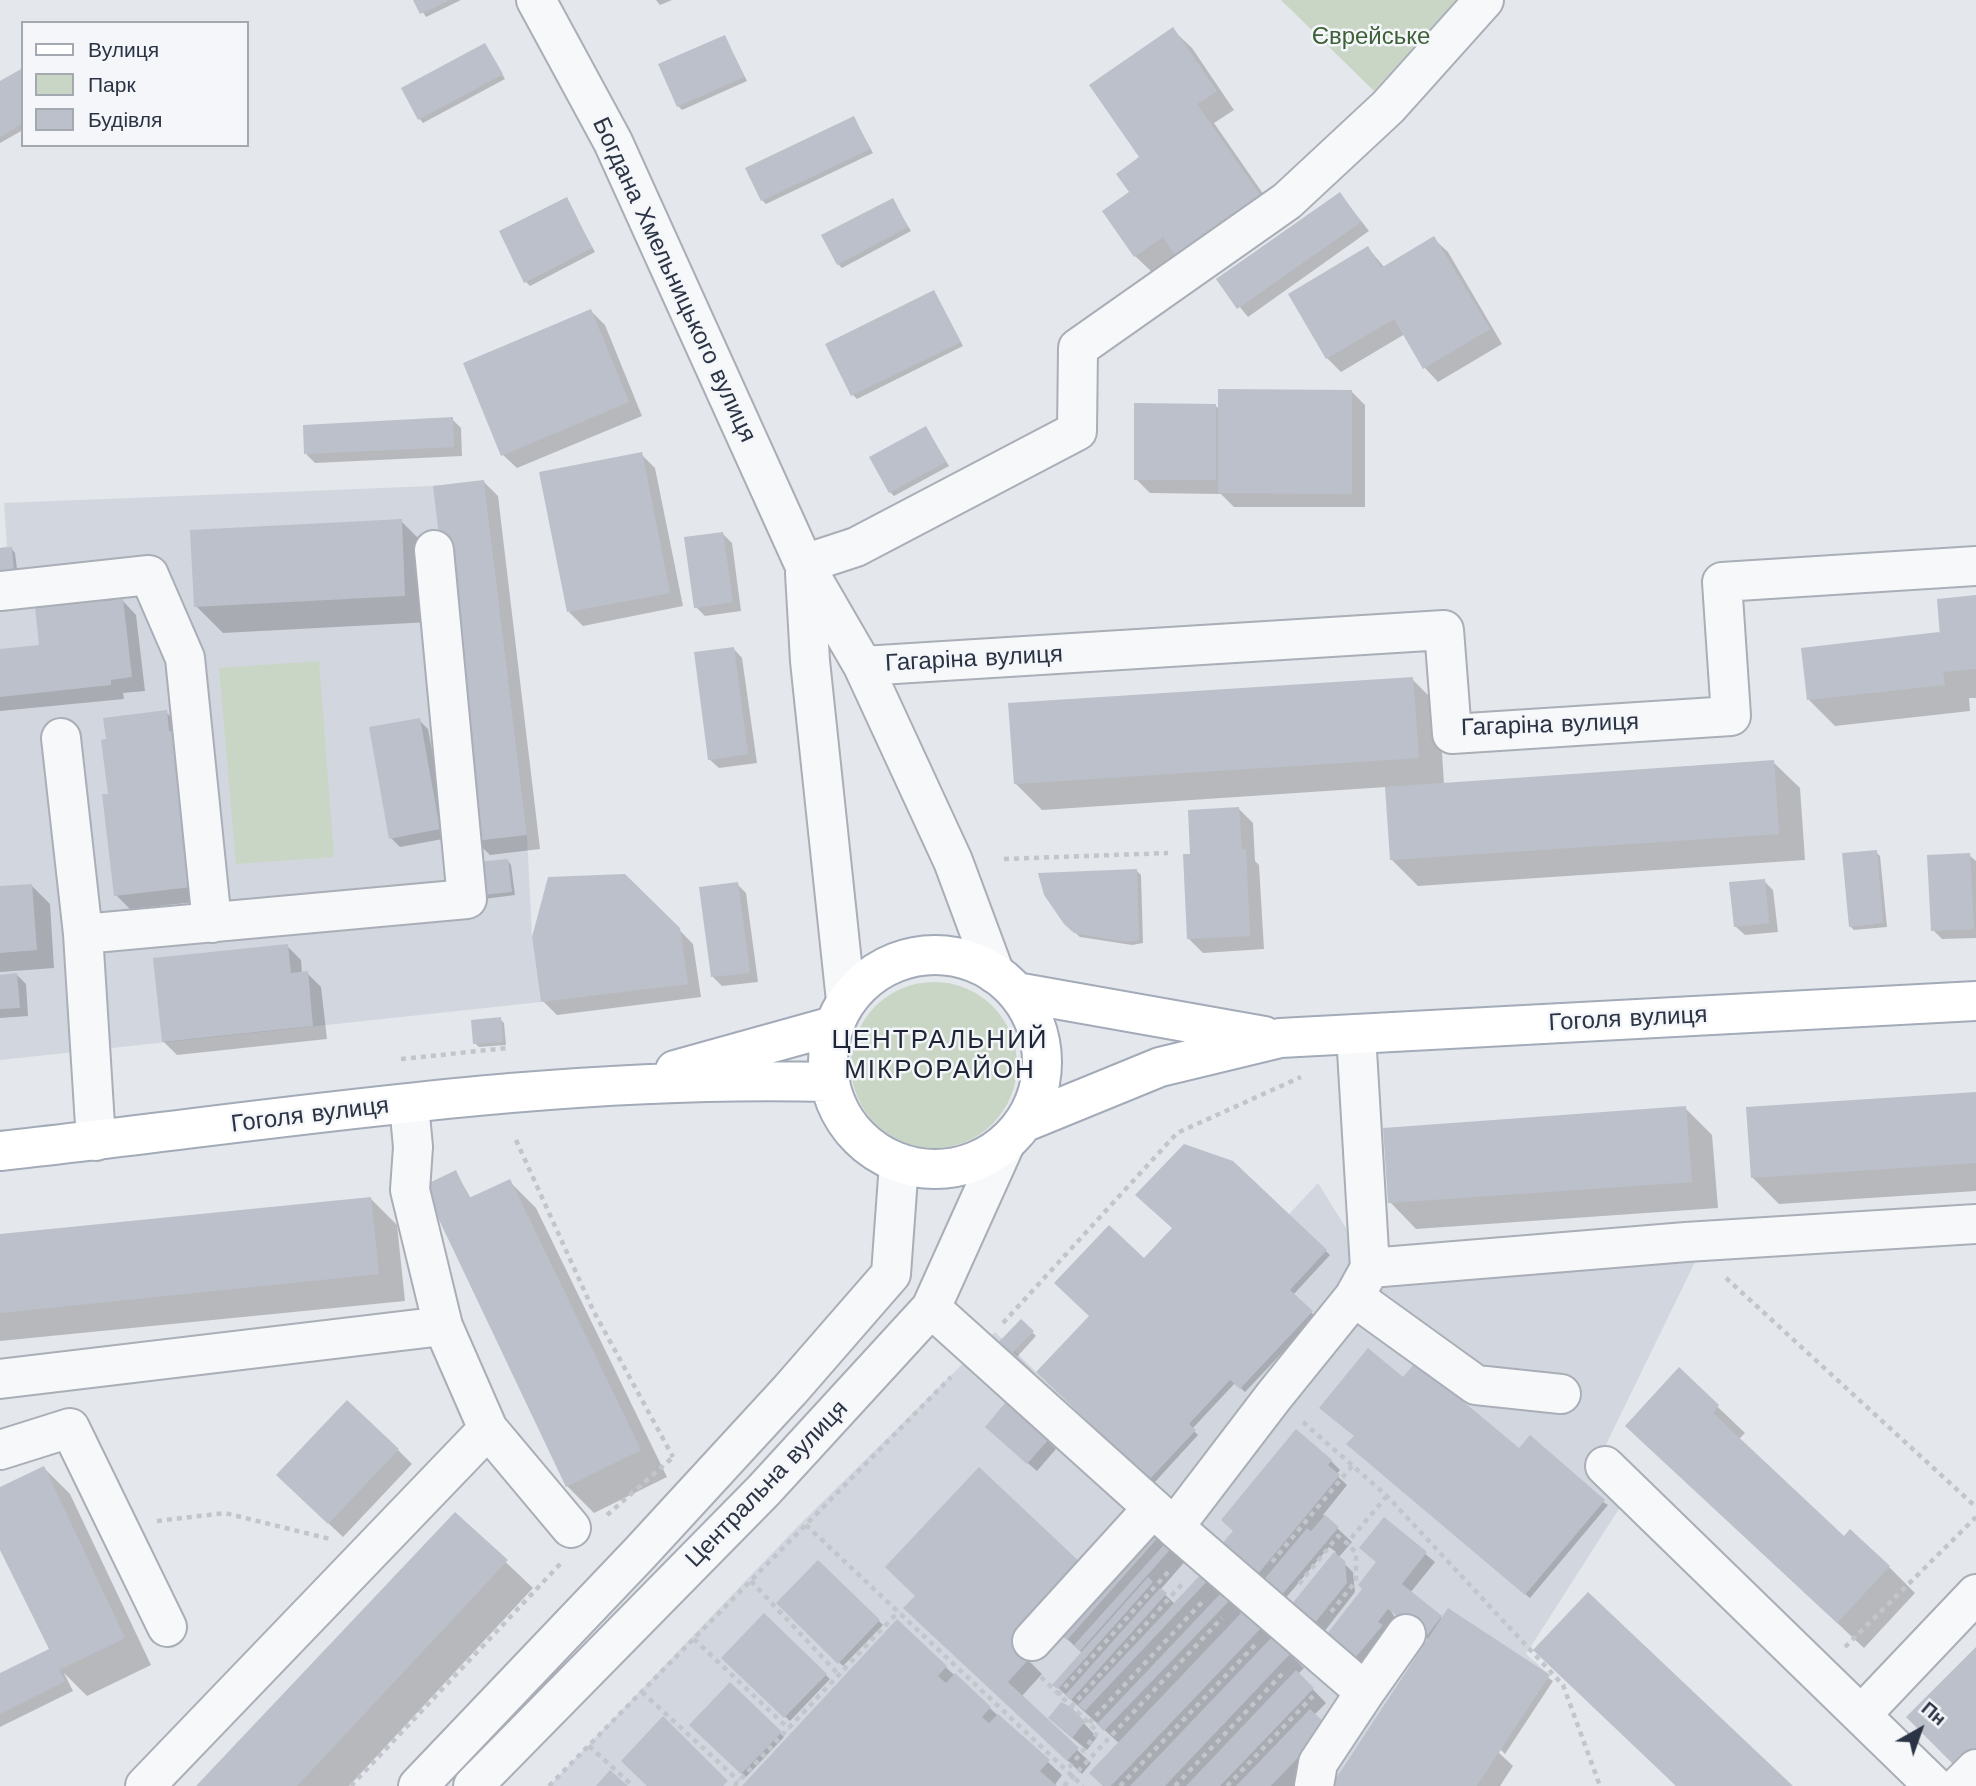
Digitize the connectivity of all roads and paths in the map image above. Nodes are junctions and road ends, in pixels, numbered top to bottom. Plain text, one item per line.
1 (536, 0) edge
2 (1483, 0) edge
3 (434, 550) dead end
4 (804, 564) junction
5 (1976, 566) edge
6 (0, 591) edge
7 (863, 666) junction
8 (61, 738) dead end
9 (1168, 853) dead end
10 (1003, 859) dead end
11 (212, 922) junction
12 (83, 934) junction
13 (1006, 983) junction
14 (1976, 1001) edge
15 (840, 1014) junction
16 (1356, 1034) junction
17 (1280, 1038) junction
18 (508, 1048) dead end
19 (401, 1059) dead end
20 (1306, 1074) dead end
21 (829, 1082) junction
22 (620, 1087) junction
23 (409, 1104) junction
24 (1014, 1133) junction
25 (516, 1140) dead end
26 (96, 1141) junction
27 (0, 1151) edge
28 (899, 1163) junction
29 (1976, 1224) edge
30 (1686, 1242) junction
31 (1362, 1282) junction
32 (931, 1308) junction
33 (443, 1326) junction
34 (978, 1350) junction
35 (0, 1379) edge
36 (1561, 1394) dead end
37 (1274, 1396) junction
38 (488, 1429) junction
39 (0, 1450) edge
40 (681, 1450) dead end
41 (673, 1457) junction
42 (1352, 1466) junction
43 (1605, 1466) dead end
44 (1387, 1496) junction
45 (1976, 1507) edge
46 (1976, 1517) edge
47 (806, 1525) junction
48 (118, 1526) junction
49 (580, 1535) junction
50 (1347, 1543) junction
51 (373, 1549) junction
52 (751, 1581) junction
53 (1237, 1582) junction
54 (1976, 1594) edge
55 (899, 1611) junction
56 (167, 1627) dead end
57 (1406, 1634) dead end
58 (694, 1639) junction
59 (1040, 1655) joint
60 (1819, 1674) junction
61 (839, 1675) junction
62 (1351, 1681) junction
63 (642, 1692) junction
64 (1058, 1695) junction
65 (1071, 1707) junction
66 (1862, 1714) junction
67 (1089, 1723) junction
68 (789, 1729) junction
69 (589, 1746) junction
70 (1976, 1769) edge
71 (1067, 1770) junction
72 (1073, 1776) junction
73 (739, 1781) junction
74 (145, 1786) edge
75 (352, 1786) edge
76 (418, 1786) edge
77 (473, 1786) edge
78 (549, 1786) edge
79 (633, 1786) edge
80 (734, 1786) edge
81 (1063, 1786) edge
82 (1083, 1786) edge
83 (1120, 1786) edge
84 (1175, 1786) edge
85 (1227, 1786) edge
86 (1314, 1786) edge
87 (1600, 1786) edge
88 (1934, 1786) edge
89 (1959, 1786) edge

1 - 4 street, Богдана Хмельницького вулиця
2 - 4 street
3 - 11 street
4 - 7 street, Богдана Хмельницького вулиця
4 - 15 street, Богдана Хмельницького вулиця
5 - 7 street, Гагаріна вулиця
6 - 11 street
7 - 13 street, Богдана Хмельницького вулиця
8 - 12 street
9 - 10 path
11 - 12 street
12 - 26 street
13 - 15 main road
13 - 17 main road, Гоголя вулиця
13 - 24 main road
14 - 16 main road, Гоголя вулиця
15 - 21 main road
15 - 22 main road, Гоголя вулиця
16 - 17 main road, Гоголя вулиця
16 - 31 street
17 - 24 main road, Гоголя вулиця
18 - 19 path
20 - 34 path
21 - 22 main road, Гоголя вулиця
21 - 28 main road
22 - 23 main road, Гоголя вулиця
23 - 26 main road, Гоголя вулиця
23 - 33 street
24 - 28 main road
24 - 32 street, Центральна вулиця
25 - 41 path
26 - 27 main road, Гоголя вулиця
28 - 76 street, Центральна вулиця
29 - 30 street
30 - 31 street
30 - 45 path
31 - 36 street
31 - 37 street
32 - 34 street
32 - 77 street, Центральна вулиця
33 - 35 street
33 - 38 street
34 - 47 path
34 - 53 street
37 - 42 path
37 - 53 street
38 - 49 street
38 - 51 street
39 - 48 street
40 - 41 path
41 - 49 path
42 - 44 path
42 - 53 path
43 - 60 street
44 - 50 path
44 - 87 path
46 - 60 path
47 - 52 path
47 - 55 path
48 - 51 path
48 - 56 street
49 - 75 path
50 - 53 path
50 - 53 path
51 - 74 street
52 - 58 path
52 - 61 path
53 - 59 street
53 - 62 street
53 - 64 path
53 - 65 path
53 - 67 path
53 - 72 path
53 - 83 path
53 - 84 path
54 - 66 street
55 - 61 path
55 - 71 path
57 - 62 street
58 - 63 path
58 - 68 path
59 - 64 path
60 - 66 street
61 - 68 path
62 - 85 path
62 - 86 street
63 - 69 path
63 - 73 path
64 - 65 path
65 - 67 path
66 - 88 street
67 - 71 path
68 - 73 path
69 - 78 path
69 - 79 path
70 - 89 street
71 - 72 path
72 - 81 path
72 - 82 path
73 - 80 path

